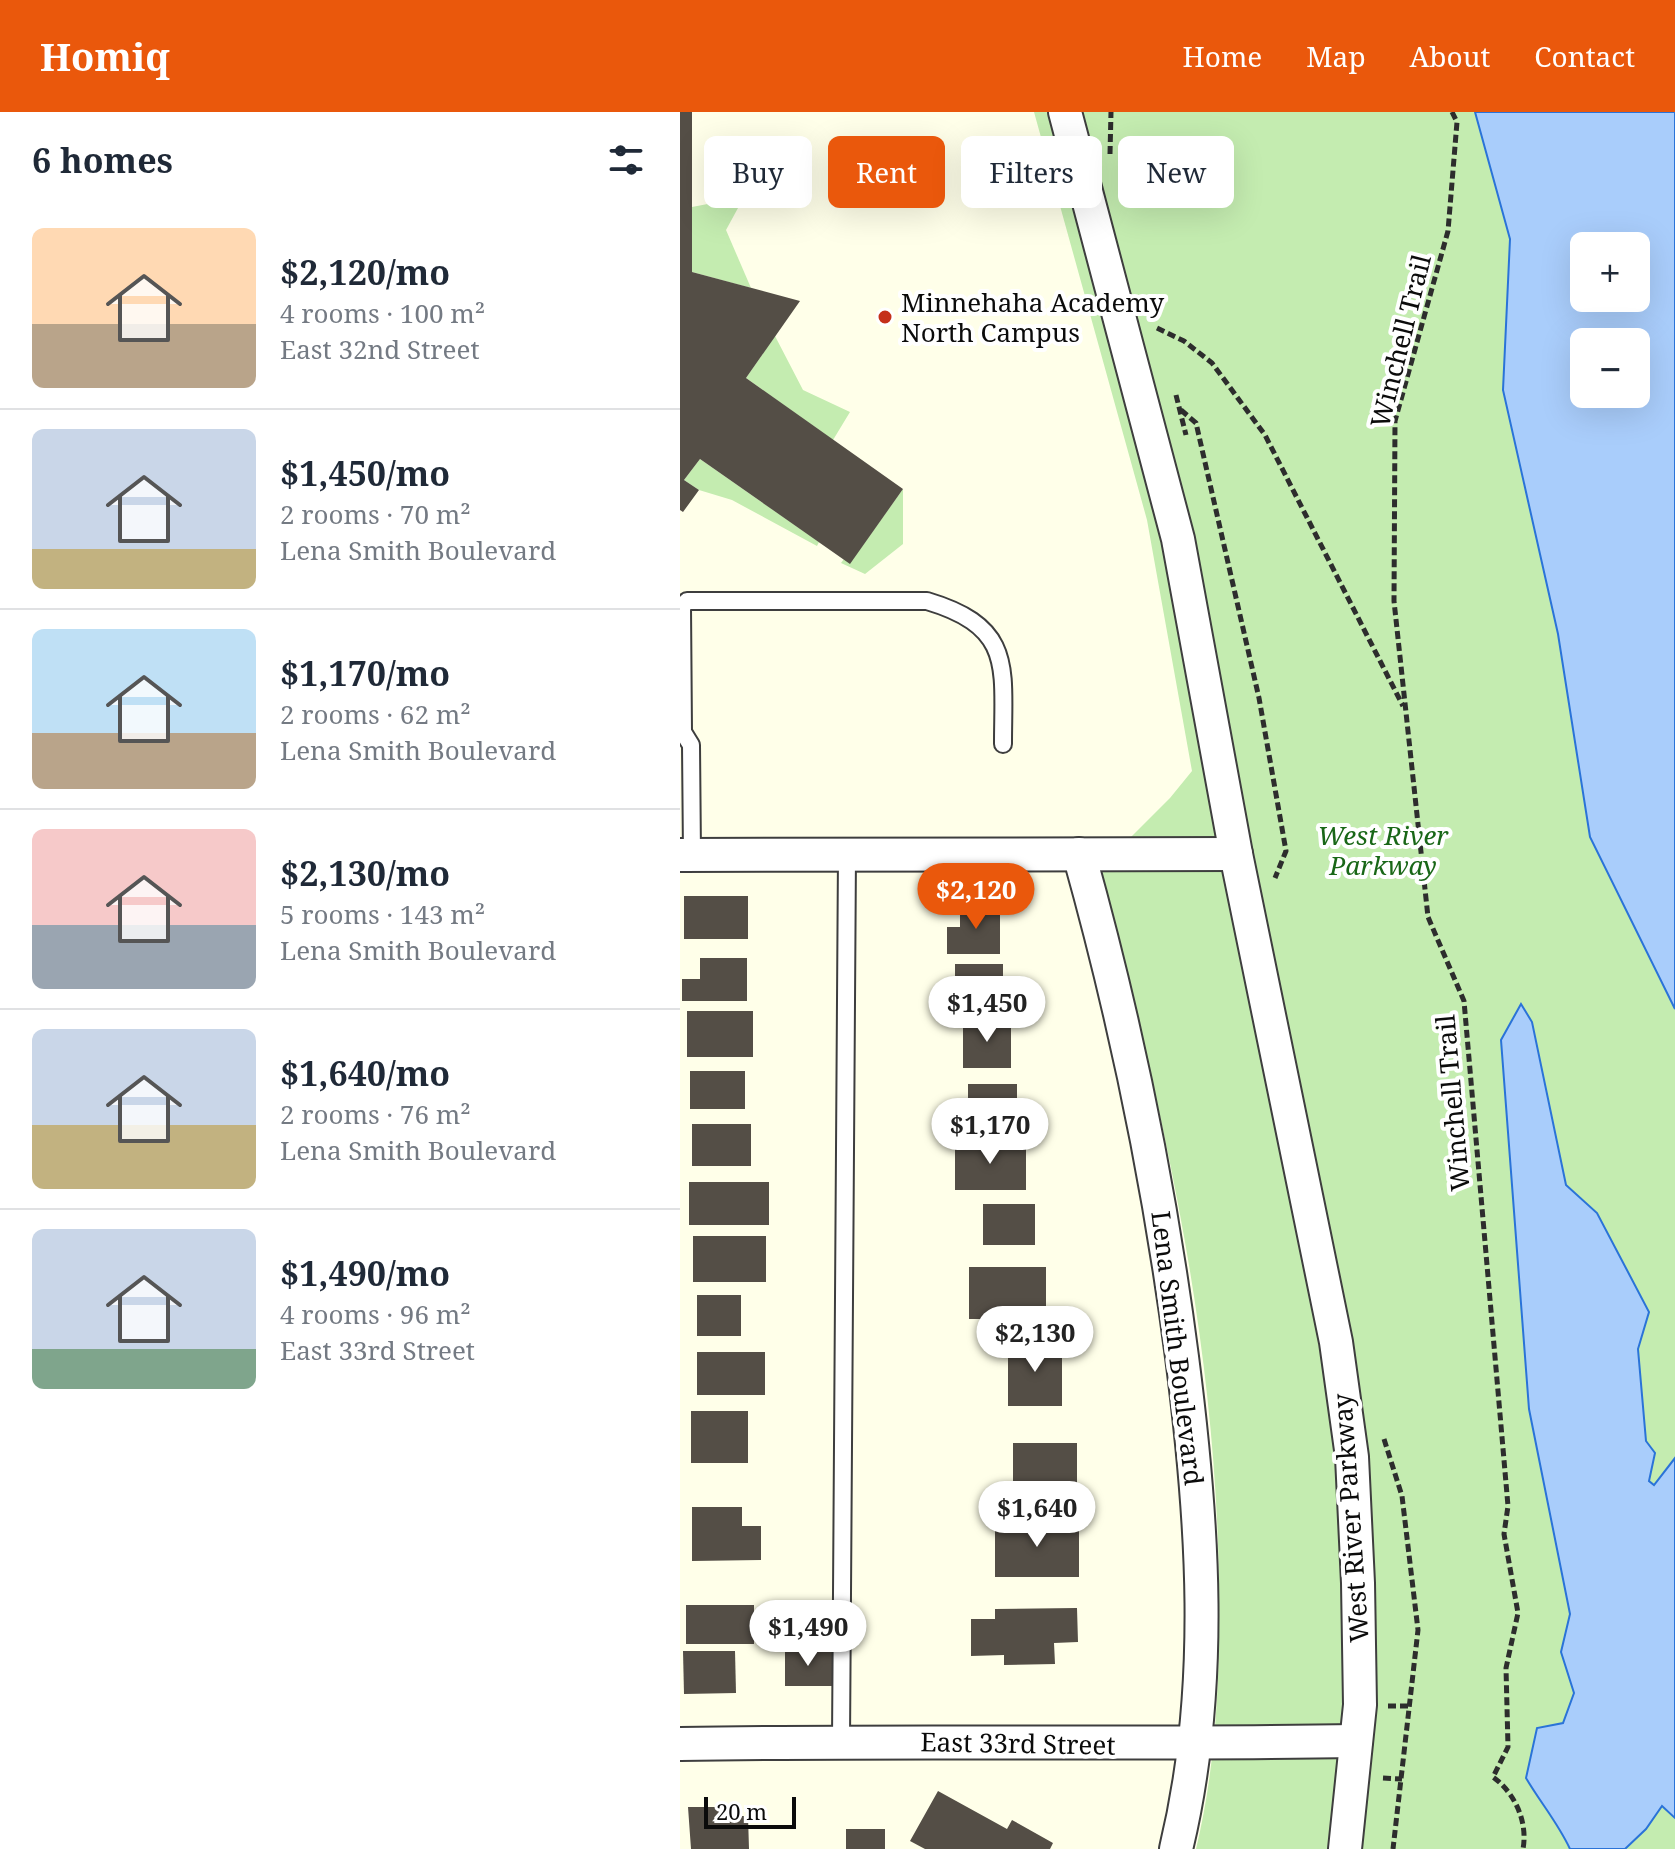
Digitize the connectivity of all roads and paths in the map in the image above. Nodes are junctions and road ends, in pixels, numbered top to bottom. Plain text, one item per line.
1 (1065, 112) edge
2 (1111, 112) edge
3 (1452, 112) edge
4 (1110, 155) dead end
5 (1157, 328) dead end
6 (1179, 409) dead end
7 (1003, 744) dead end
8 (847, 854) junction
9 (1079, 854) junction
10 (1236, 854) junction
11 (686, 855) edge
12 (1275, 878) dead end
13 (1428, 917) junction
14 (1381, 1432) dead end
15 (841, 1741) junction
16 (1356, 1741) junction
17 (1196, 1743) junction
18 (680, 1744) edge
19 (1382, 1778) dead end
20 (1402, 1779) junction
21 (1176, 1849) edge
22 (1345, 1849) edge
23 (1393, 1849) edge
24 (1523, 1849) edge

1 - 10 street, West River Parkway
2 - 4 path
3 - 13 path, Winchell Trail
5 - 13 path
6 - 12 path
7 - 11 lane
8 - 9 street
8 - 11 street
8 - 15 lane
9 - 10 street
9 - 17 street, Lena Smith Boulevard
10 - 16 street, West River Parkway
13 - 24 path, Winchell Trail
14 - 20 path
15 - 17 street, East 33rd Street
15 - 18 street, East 33rd Street
16 - 17 street, East 33rd Street
16 - 22 street, West River Parkway
17 - 21 street, Lena Smith Boulevard
19 - 20 path
20 - 23 path

